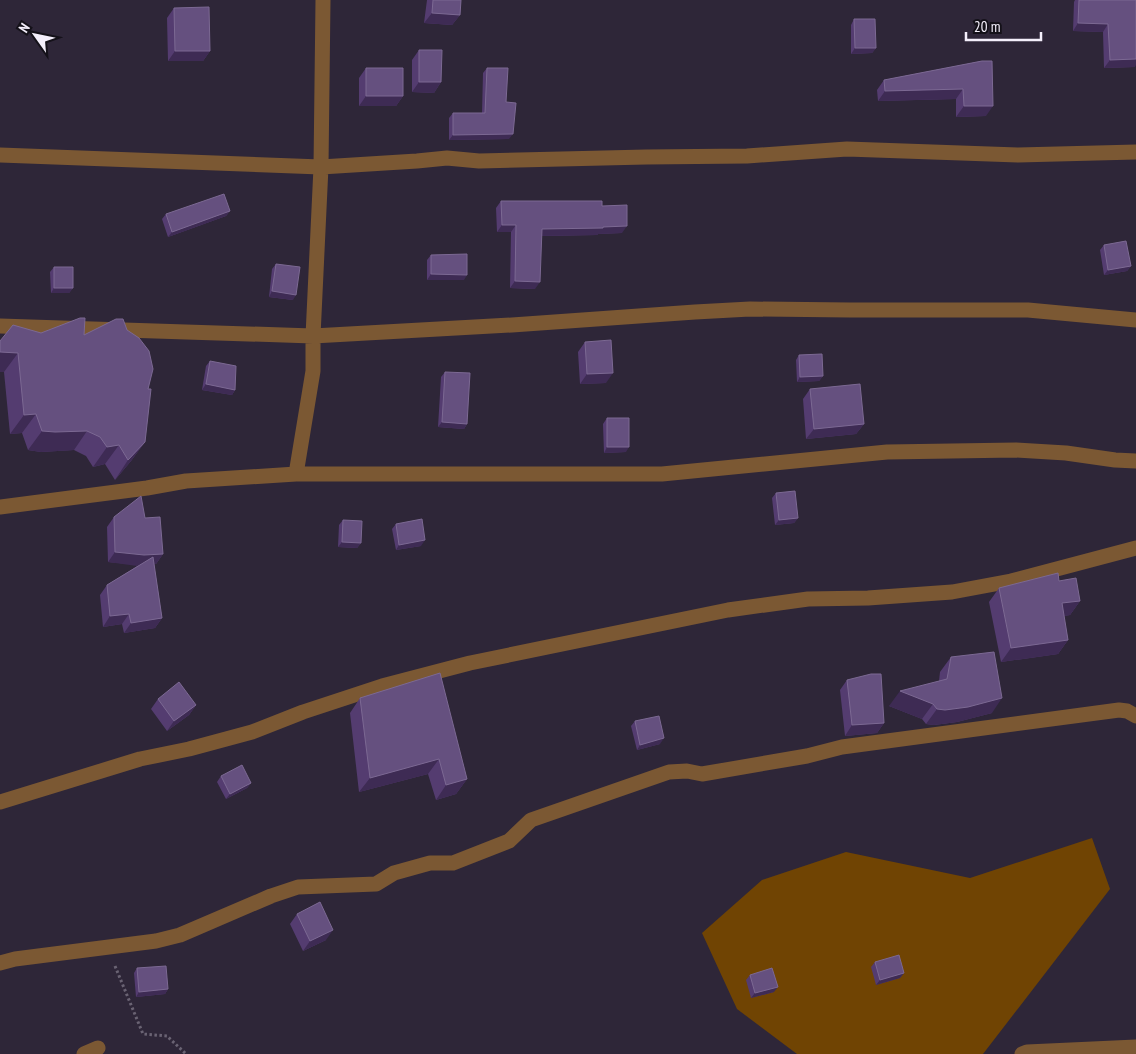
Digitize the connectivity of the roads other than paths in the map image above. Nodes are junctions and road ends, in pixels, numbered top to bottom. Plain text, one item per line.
1 (323, 0) edge
2 (1136, 152) edge
3 (0, 155) edge
4 (321, 167) junction
5 (1136, 320) edge
6 (0, 326) edge
7 (313, 336) junction
8 (1136, 461) edge
9 (296, 474) junction
10 (0, 507) edge
11 (1136, 548) edge
12 (1136, 716) edge
13 (0, 802) edge
14 (0, 963) edge
15 (1136, 1047) edge
16 (98, 1048) dead end
17 (84, 1054) edge
18 (1022, 1054) edge

1 - 4 street
2 - 4 street
3 - 4 street
4 - 7 street
5 - 7 street
6 - 7 street
7 - 9 street
8 - 9 street
9 - 10 street
11 - 13 street
12 - 14 street
15 - 18 street
16 - 17 street

